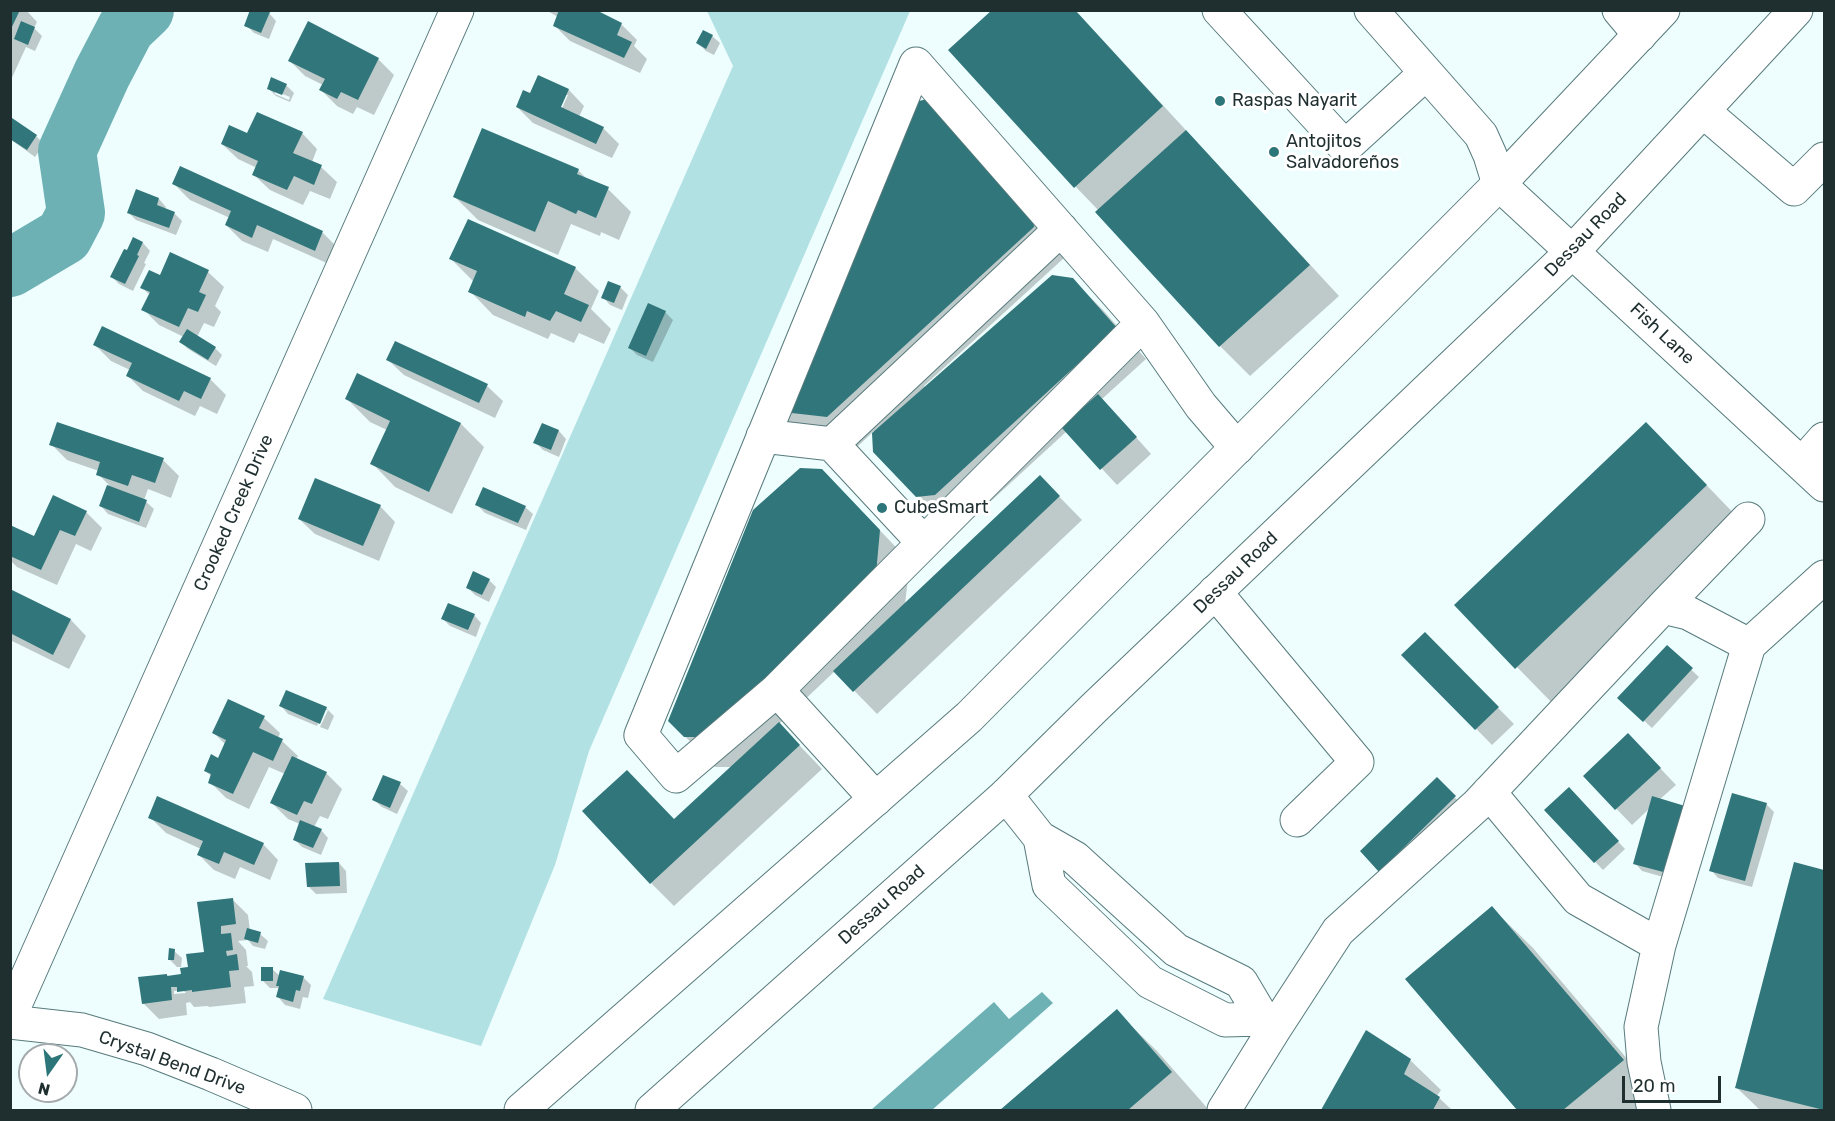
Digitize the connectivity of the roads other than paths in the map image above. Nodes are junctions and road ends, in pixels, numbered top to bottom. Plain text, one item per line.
1 (457, 10) edge
2 (1219, 10) edge
3 (1371, 10) edge
4 (1619, 10) edge
5 (1663, 10) edge
6 (1797, 10) edge
7 (1640, 35) junction
8 (1426, 73) junction
9 (1703, 111) junction
10 (1824, 159) edge
11 (1499, 184) junction
12 (1061, 229) junction
13 (1573, 251) junction
14 (1143, 323) junction
15 (763, 436) junction
16 (1824, 439) edge
17 (832, 444) junction
18 (1237, 448) junction
19 (1813, 475) edge
20 (1748, 519) dead end
21 (924, 542) junction
22 (1824, 577) edge
23 (1215, 592) junction
24 (1663, 607) junction
25 (1749, 645) junction
26 (777, 690) junction
27 (1489, 792) junction
28 (1006, 795) junction
29 (876, 799) junction
30 (1297, 820) dead end
31 (1659, 945) junction
32 (10, 1016) edge
33 (10, 1022) edge
34 (1269, 1024) junction
35 (295, 1110) edge
36 (520, 1110) edge
37 (652, 1110) edge
38 (1224, 1110) edge
39 (1654, 1110) edge

1 - 32 main road, Crooked Creek Drive
2 - 8 main road
3 - 8 main road
4 - 7 main road
5 - 7 main road
6 - 9 main road, Dessau Road
7 - 11 main road
8 - 11 main road
9 - 10 main road
9 - 13 main road, Dessau Road
11 - 13 main road, Fish Lane
11 - 18 main road
12 - 14 main road
12 - 15 main road
12 - 17 main road
13 - 19 main road, Fish Lane
13 - 23 main road, Dessau Road
14 - 18 main road
14 - 21 main road
15 - 17 main road
15 - 26 main road
16 - 19 main road
17 - 21 main road
18 - 29 main road
20 - 24 main road
21 - 26 main road
22 - 25 main road
23 - 28 main road, Dessau Road
23 - 30 main road
24 - 25 main road
24 - 27 main road
25 - 31 main road
26 - 29 main road
27 - 31 main road
27 - 34 main road
28 - 34 main road
28 - 37 main road, Dessau Road
29 - 36 main road
31 - 39 main road
33 - 35 main road, Crystal Bend Drive
34 - 38 main road

